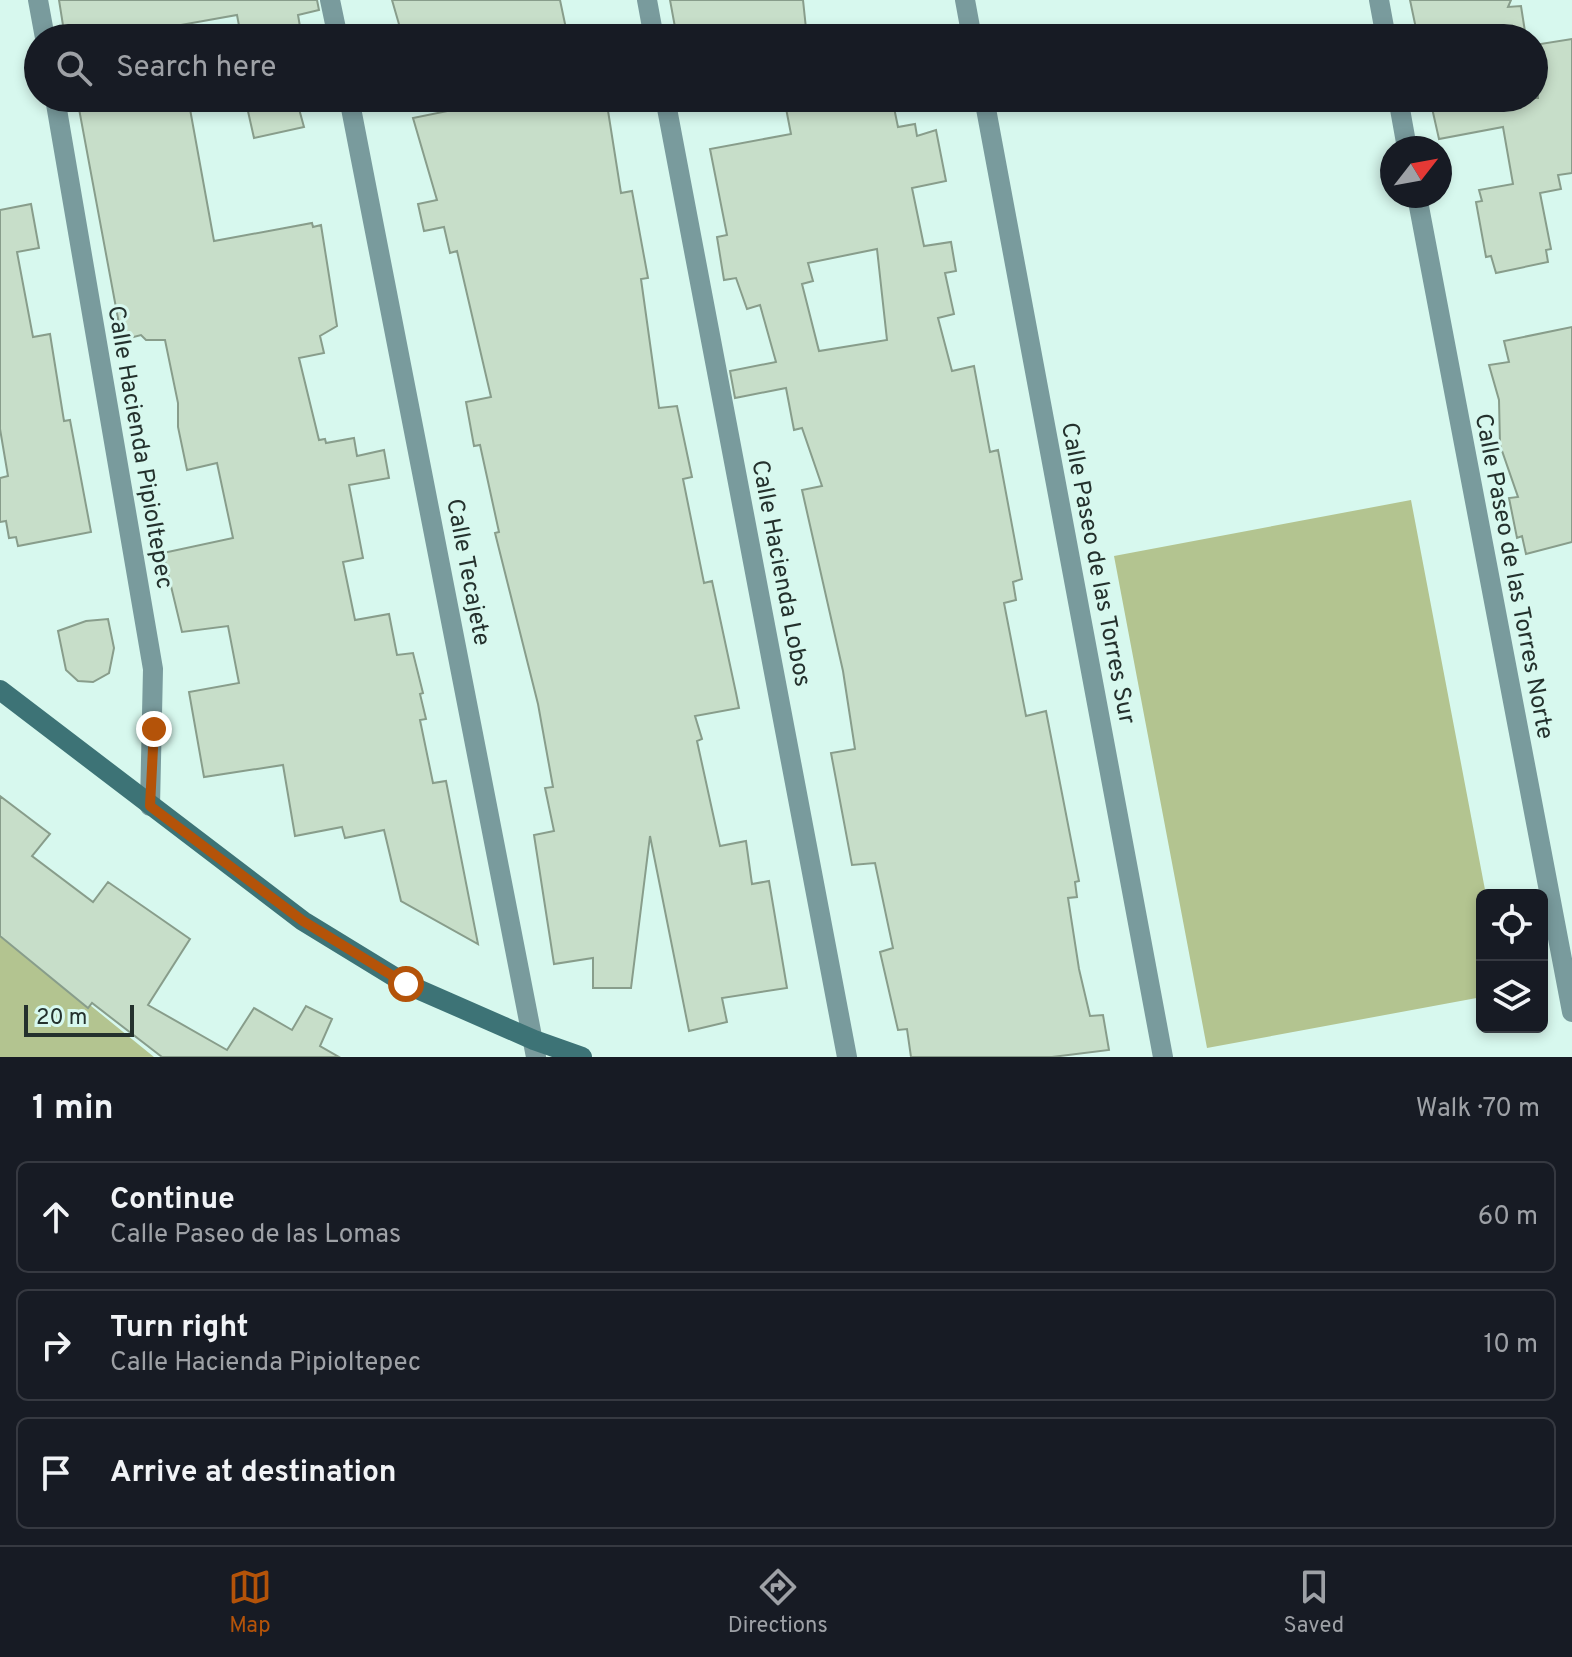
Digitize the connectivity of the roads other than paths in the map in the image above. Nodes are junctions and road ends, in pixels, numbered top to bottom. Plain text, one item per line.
1 (38, 0) edge
2 (330, 0) edge
3 (647, 0) edge
4 (965, 0) edge
5 (1379, 0) edge
6 (42, 24) edge
7 (335, 24) edge
8 (651, 24) edge
9 (969, 24) edge
10 (1383, 24) edge
11 (57, 112) edge
12 (352, 112) edge
13 (668, 112) edge
14 (987, 112) edge
15 (1401, 112) edge
16 (1405, 136) edge
17 (1419, 208) edge
18 (0, 690) edge
19 (150, 806) junction
20 (1572, 1012) edge
21 (535, 1049) edge
22 (582, 1057) edge
23 (847, 1057) edge
24 (1163, 1057) edge

1 - 6 street
2 - 7 street
3 - 8 street
4 - 9 street
5 - 10 street
11 - 19 street, Calle Hacienda Pipioltepec
12 - 21 street, Calle Tecajete
13 - 23 street, Calle Hacienda Lobos
14 - 24 street, Calle Paseo de las Torres Sur
15 - 16 street
17 - 20 street, Calle Paseo de las Torres Norte
18 - 19 main road
19 - 21 main road
21 - 22 main road

